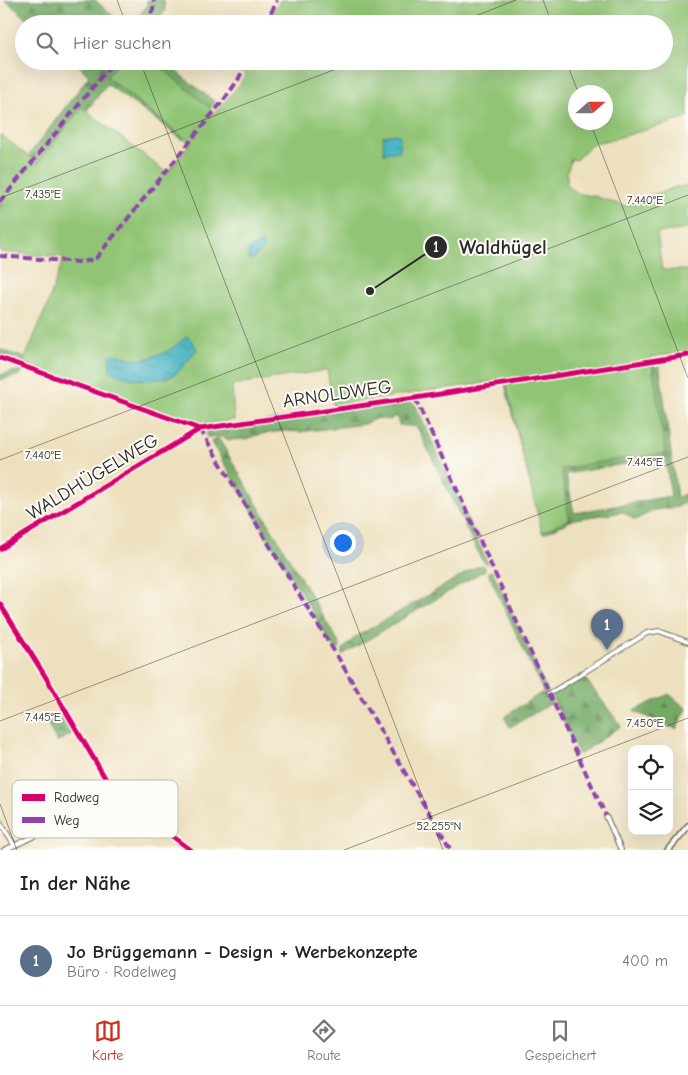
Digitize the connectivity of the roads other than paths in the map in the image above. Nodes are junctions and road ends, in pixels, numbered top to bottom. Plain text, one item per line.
1 (688, 355) edge
2 (0, 358) edge
3 (200, 429) junction
4 (0, 549) edge
5 (0, 604) edge
6 (688, 642) edge
7 (549, 694) dead end
8 (106, 780) edge
9 (606, 816) dead end
10 (0, 822) edge
11 (688, 826) edge
12 (30, 838) edge
13 (176, 838) edge
14 (14, 845) junction
15 (4, 850) edge
16 (192, 850) edge
17 (622, 850) edge
18 (668, 850) edge

1 - 3 street, ARNOLDWEG
2 - 3 street, ARNOLDWEG
3 - 4 street, WALDHÜGELWEG
5 - 8 street
6 - 7 street
9 - 17 street
10 - 14 street
11 - 18 street
12 - 14 street
13 - 16 street
14 - 15 street

